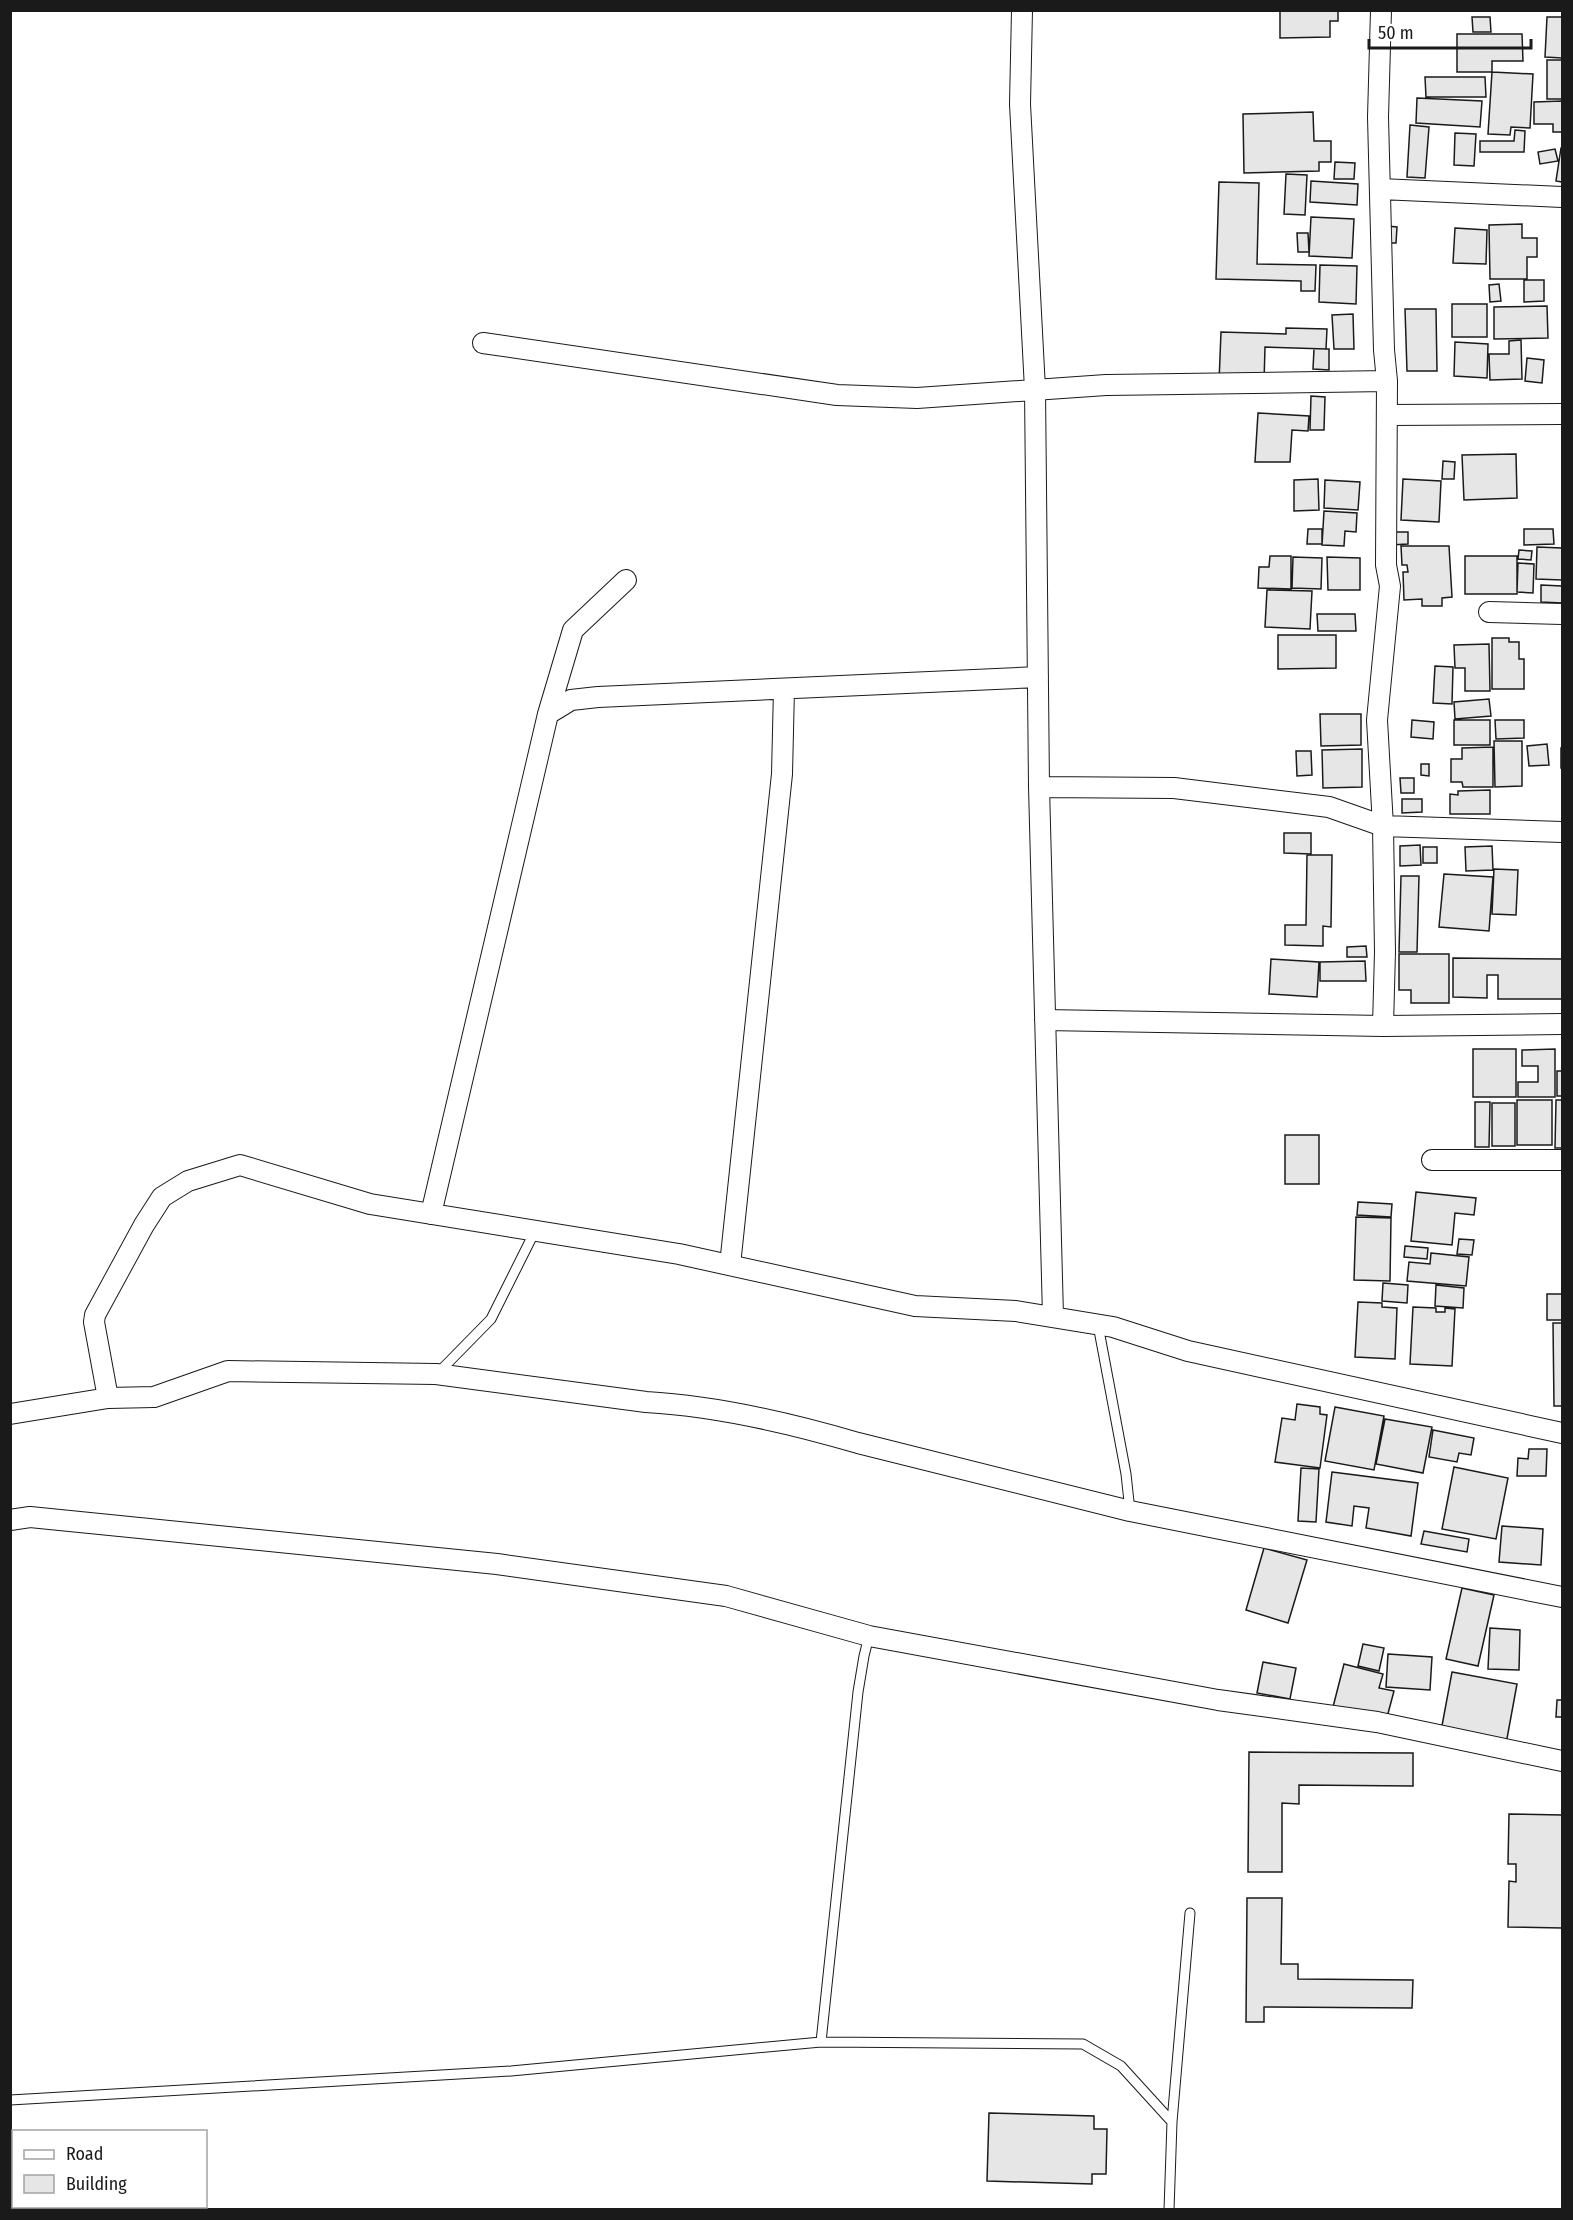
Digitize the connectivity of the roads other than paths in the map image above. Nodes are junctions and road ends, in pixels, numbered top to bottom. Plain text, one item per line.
1 (1022, 10) edge
2 (1380, 10) edge
3 (1380, 189) junction
4 (1563, 197) edge
5 (483, 344) dead end
6 (1387, 381) junction
7 (1035, 389) junction
8 (1563, 414) edge
9 (1387, 416) junction
10 (626, 580) dead end
11 (1489, 612) dead end
12 (1563, 614) edge
13 (1038, 677) junction
14 (784, 688) junction
15 (549, 714) junction
16 (1039, 787) junction
17 (1383, 826) junction
18 (1563, 832) edge
19 (1045, 1020) junction
20 (1563, 1024) edge
21 (1383, 1026) junction
22 (1432, 1160) dead end
23 (1563, 1160) edge
24 (430, 1214) junction
25 (534, 1231) junction
26 (730, 1265) junction
27 (1053, 1316) junction
28 (1098, 1325) junction
29 (436, 1374) junction
30 (108, 1398) junction
31 (10, 1414) edge
32 (1563, 1433) edge
33 (1130, 1511) junction
34 (10, 1520) edge
35 (1563, 1597) edge
36 (869, 1636) junction
37 (1563, 1761) edge
38 (1190, 1913) dead end
39 (821, 2042) junction
40 (10, 2100) edge
41 (1172, 2122) junction
42 (1169, 2210) edge

1 - 7 street
2 - 3 street
3 - 4 street
3 - 6 street
5 - 7 street
6 - 7 street
6 - 9 street
7 - 13 street
8 - 9 street
9 - 17 street
10 - 15 street
11 - 12 street
13 - 14 street
13 - 16 street
14 - 15 street
14 - 26 street
15 - 24 street
16 - 17 street
16 - 19 street
17 - 18 street
17 - 21 street
19 - 21 street
19 - 27 street
20 - 21 street
22 - 23 street
24 - 25 street
24 - 30 street
25 - 26 street
25 - 29 lane
26 - 27 street
27 - 28 street
28 - 32 street
28 - 33 lane
29 - 30 street
29 - 33 street
30 - 31 street
33 - 35 street
34 - 36 street
36 - 37 street
36 - 39 lane
38 - 41 lane
39 - 40 lane
39 - 41 lane
41 - 42 lane

